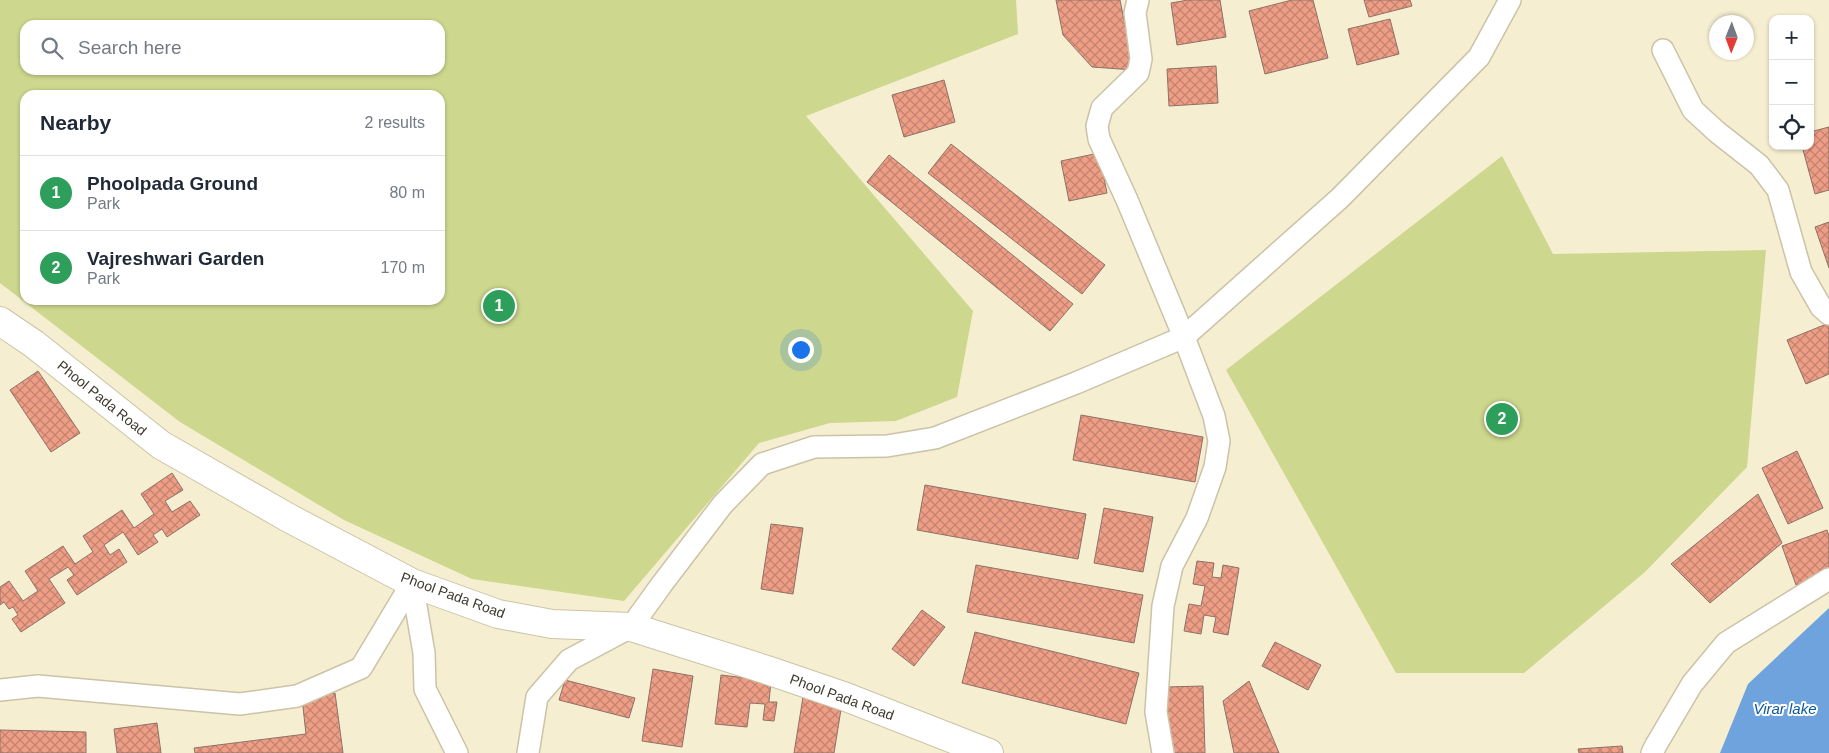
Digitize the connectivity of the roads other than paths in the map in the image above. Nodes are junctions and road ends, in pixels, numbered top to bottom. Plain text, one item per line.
1 (1138, 0) edge
2 (1510, 0) edge
3 (1663, 50) dead end
4 (1829, 314) edge
5 (0, 321) edge
6 (1184, 337) junction
7 (1829, 579) edge
8 (412, 584) junction
9 (631, 627) junction
10 (0, 690) edge
11 (458, 753) edge
12 (528, 753) edge
13 (990, 753) edge
14 (1163, 753) edge
15 (1652, 753) edge

1 - 6 street
2 - 6 street
3 - 4 street
5 - 8 street, Phool Pada Road
6 - 9 street
6 - 14 street
7 - 15 street
8 - 9 street, Phool Pada Road
8 - 10 street
8 - 11 street
9 - 12 street
9 - 13 street, Phool Pada Road

